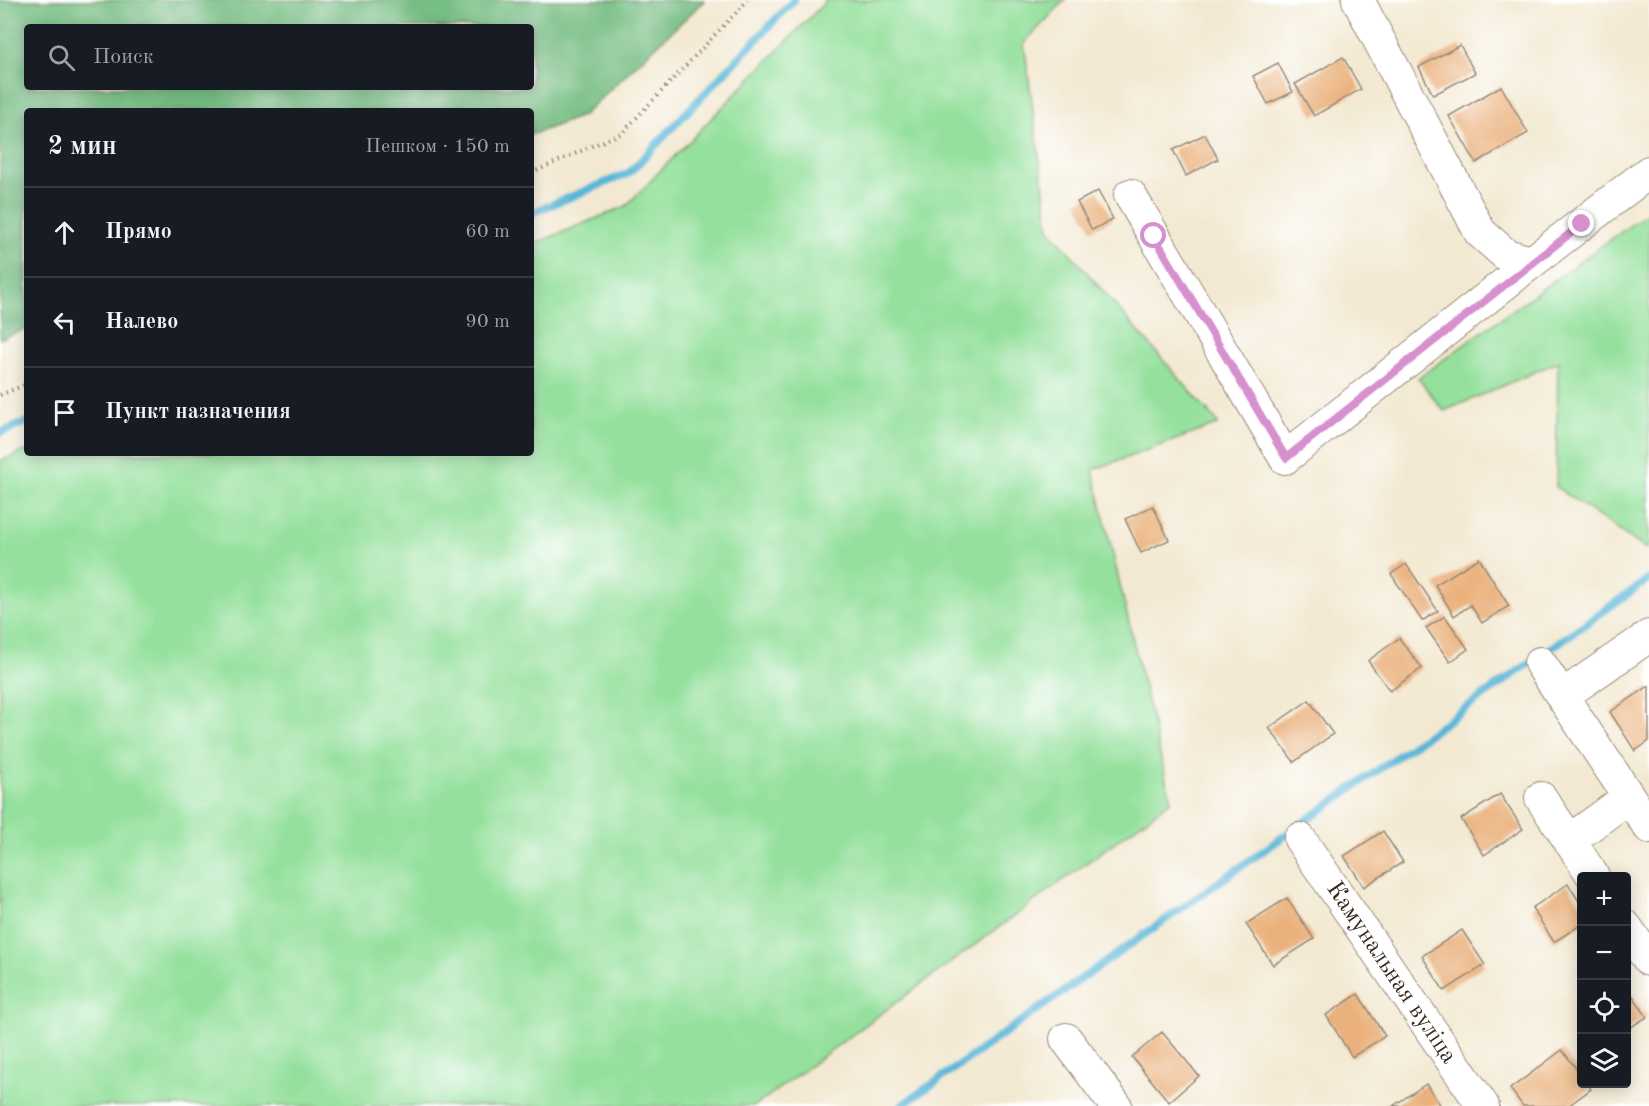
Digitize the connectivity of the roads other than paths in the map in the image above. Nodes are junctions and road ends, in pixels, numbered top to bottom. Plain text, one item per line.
1 (1358, 0) edge
2 (1649, 172) edge
3 (1130, 195) dead end
4 (1532, 262) junction
5 (1649, 636) edge
6 (1540, 663) dead end
7 (1562, 696) junction
8 (1629, 796) junction
9 (1541, 798) dead end
10 (1649, 827) edge
11 (1300, 839) dead end
12 (1569, 841) junction
13 (1590, 872) edge
14 (1631, 934) edge
15 (1649, 960) edge
16 (1066, 1040) dead end
17 (1116, 1106) edge
18 (1483, 1106) edge

1 - 4 street
2 - 4 street
3 - 4 street
5 - 7 street
6 - 7 street
7 - 8 street
8 - 10 street
8 - 12 street
9 - 12 street
11 - 18 street, Камунальная вуліца
12 - 13 street
14 - 15 street
16 - 17 street

